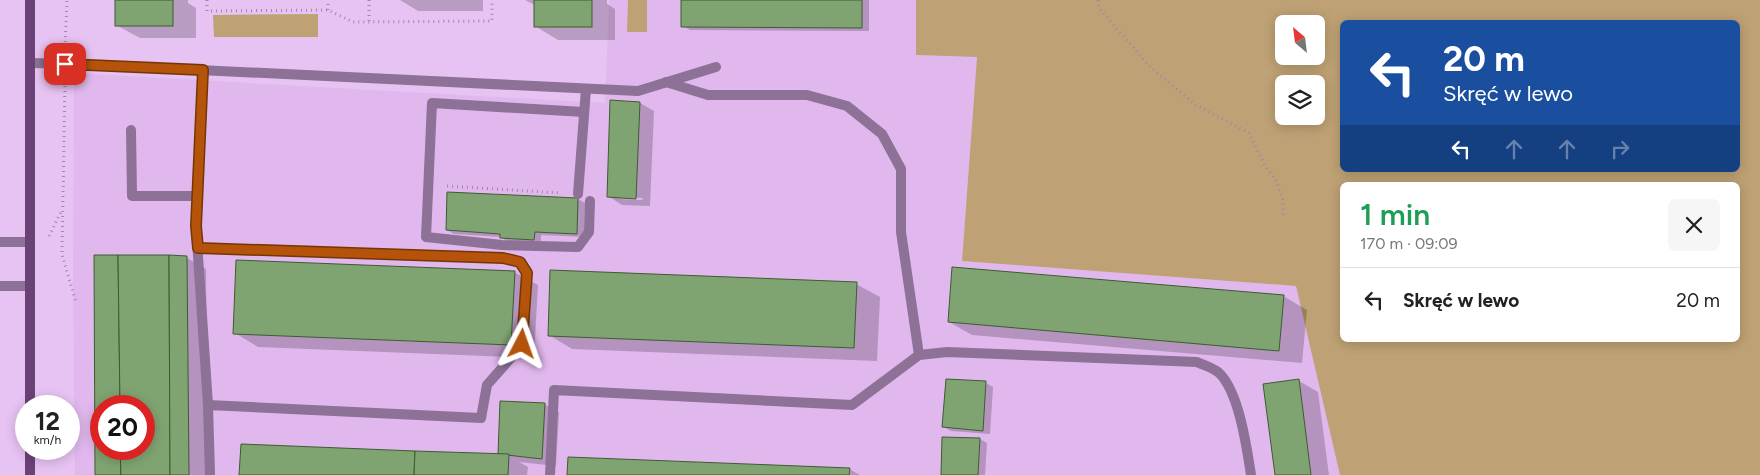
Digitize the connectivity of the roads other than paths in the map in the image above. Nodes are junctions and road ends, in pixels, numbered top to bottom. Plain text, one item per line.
1 (30, 0) edge
2 (30, 63) junction
3 (716, 67) dead end
4 (203, 70) junction
5 (666, 82) junction
6 (586, 89) junction
7 (584, 112) junction
8 (131, 130) dead end
9 (578, 194) road end
10 (198, 196) junction
11 (590, 201) dead end
12 (0, 242) edge
13 (30, 242) junction
14 (198, 248) junction
15 (0, 286) edge
16 (30, 286) junction
17 (920, 355) junction
18 (30, 395) edge
19 (208, 405) junction
20 (30, 460) edge
21 (30, 475) edge
22 (210, 475) edge
23 (550, 475) edge
24 (1251, 475) edge

1 - 2 street
2 - 4 lane
2 - 13 street
3 - 5 lane
4 - 6 lane
4 - 10 lane
5 - 6 lane
5 - 17 lane
6 - 7 lane
7 - 9 lane
7 - 11 lane
8 - 10 lane
10 - 14 lane
12 - 13 lane
13 - 16 street
14 - 19 lane
14 - 19 lane
15 - 16 lane
16 - 18 street
17 - 23 lane
17 - 24 lane
19 - 22 lane
20 - 21 street

